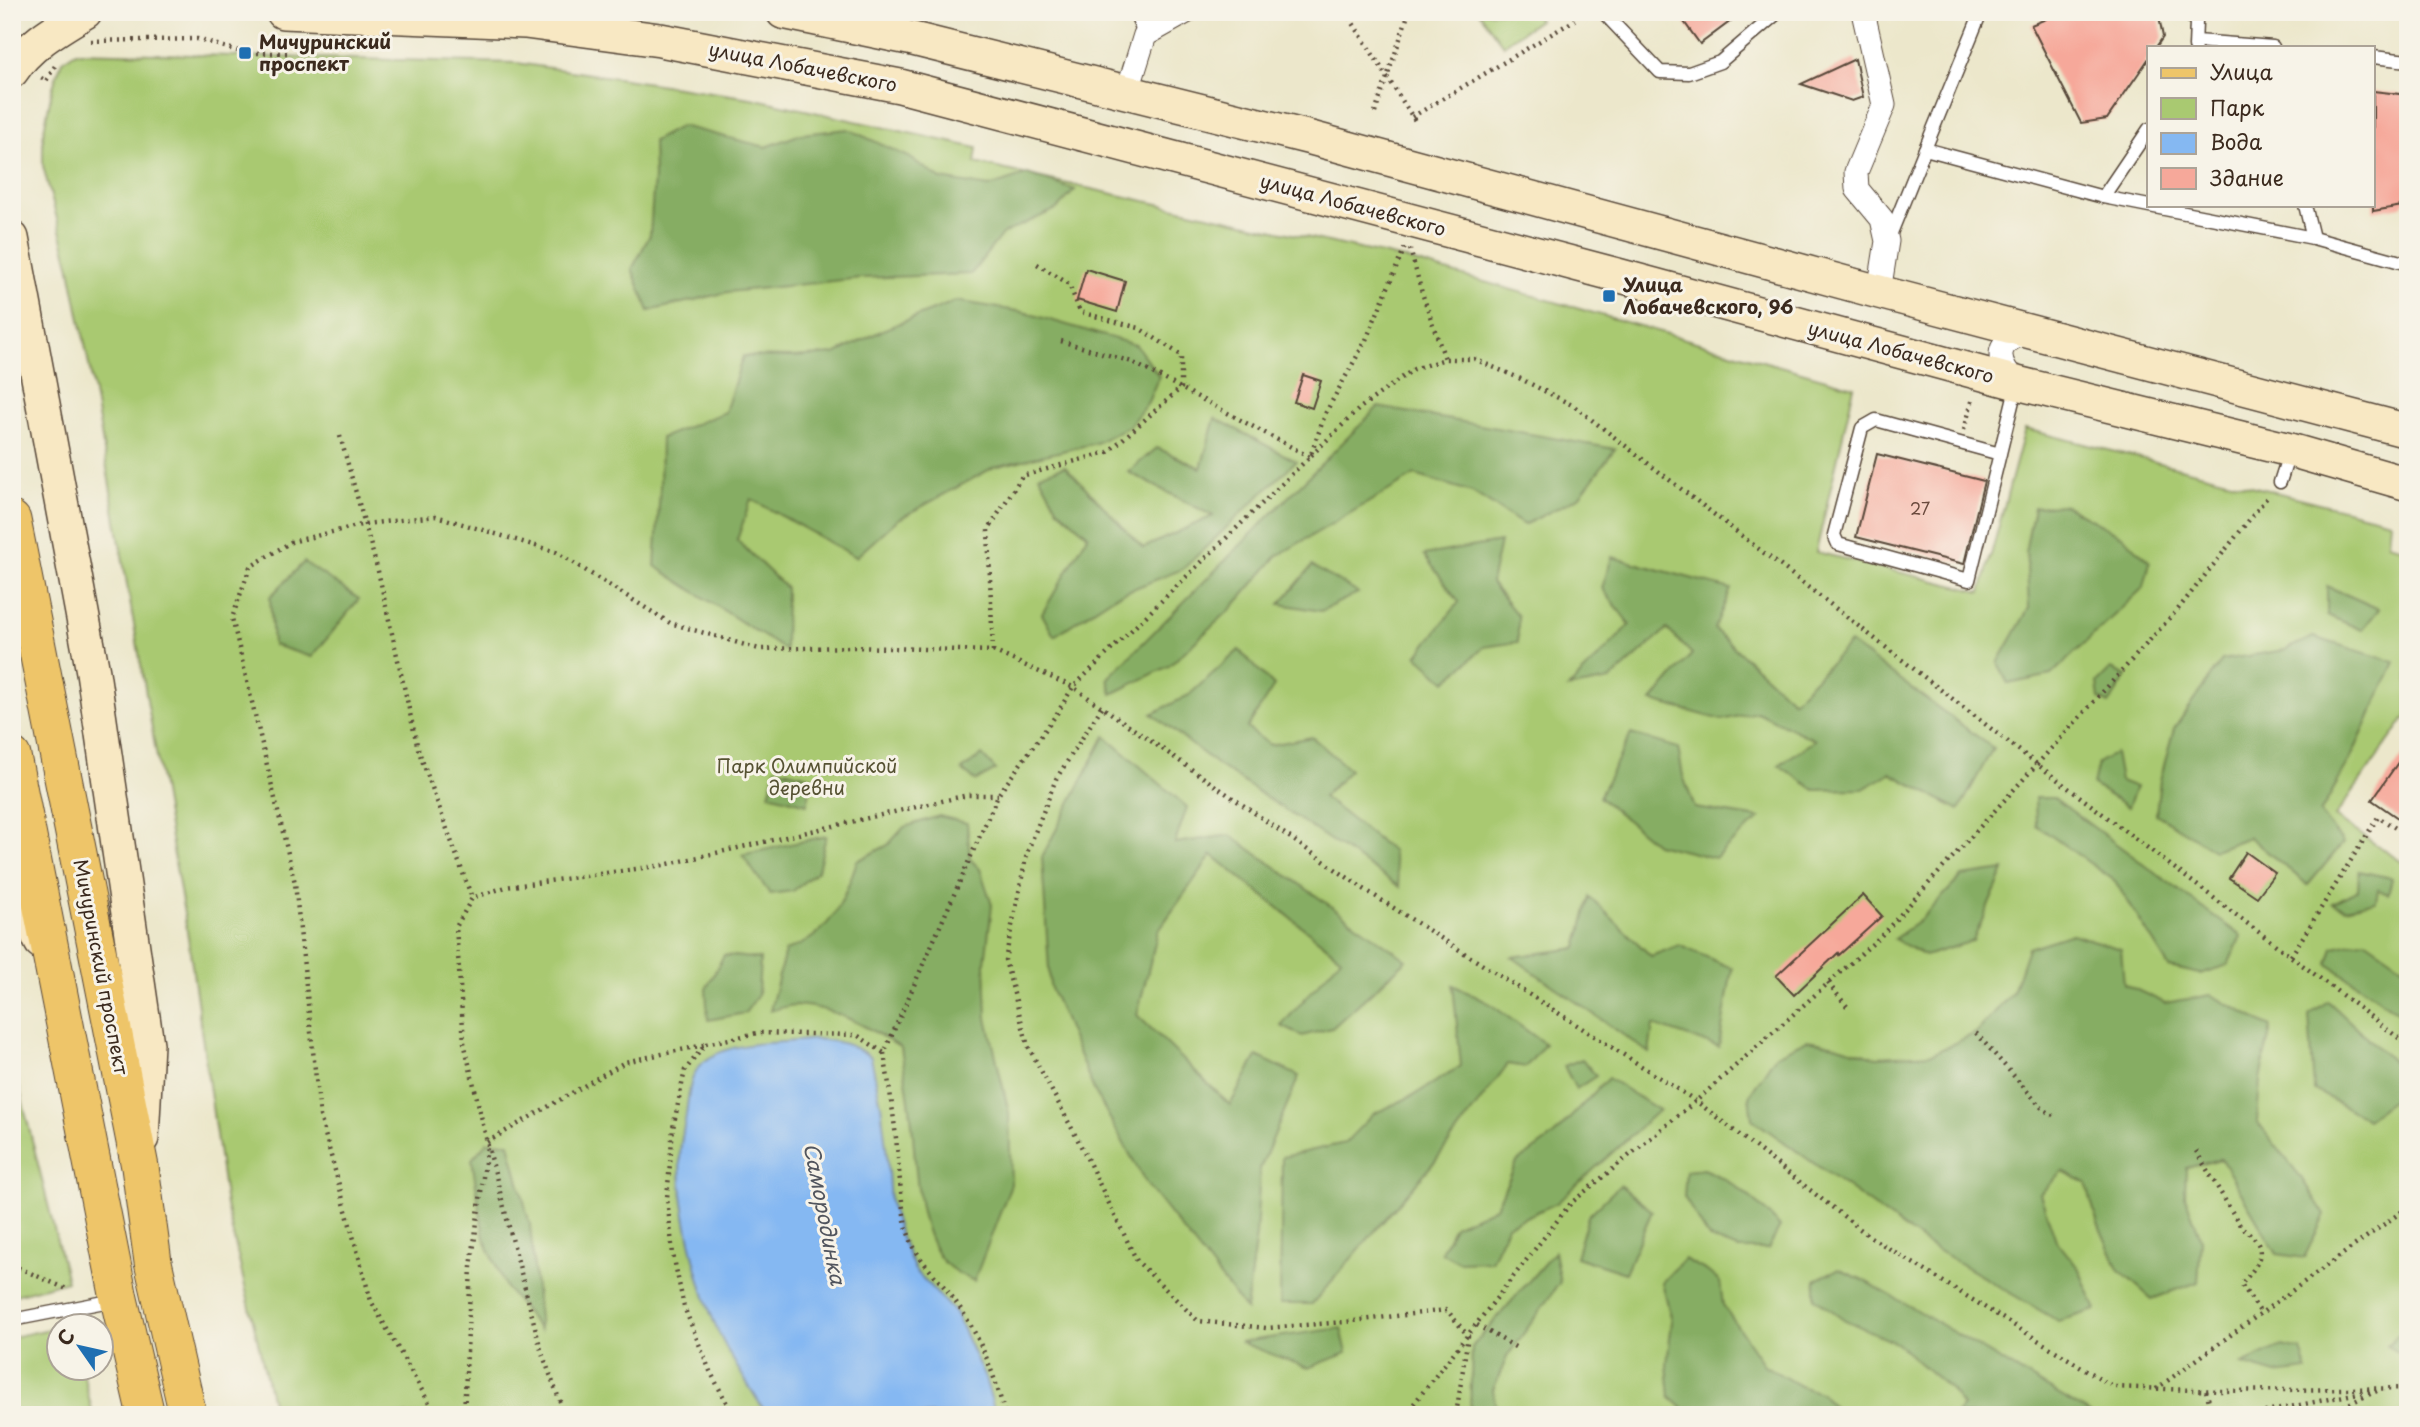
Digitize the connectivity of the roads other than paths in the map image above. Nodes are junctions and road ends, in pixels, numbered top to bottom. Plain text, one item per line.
1 (283, 12) edge
2 (783, 12) edge
3 (1135, 12) edge
4 (1186, 12) edge
5 (1603, 12) edge
6 (1775, 12) edge
7 (1863, 12) edge
8 (1981, 12) edge
9 (2187, 12) edge
10 (82, 27) edge
11 (1145, 35) junction
12 (2195, 44) edge
13 (2247, 46) edge
14 (2374, 57) edge
15 (2408, 61) edge
16 (12, 71) edge
17 (1127, 93) junction
18 (2147, 132) edge
19 (1925, 149) junction
20 (2103, 197) junction
21 (2147, 206) edge
22 (2149, 206) edge
23 (2305, 206) edge
24 (12, 238) edge
25 (2313, 238) junction
26 (1887, 241) junction
27 (2406, 260) edge
28 (1879, 292) junction
29 (2030, 332) junction
30 (2017, 383) junction
31 (2408, 431) edge
32 (2290, 450) junction
33 (2000, 454) junction
34 (2280, 482) road end
35 (2408, 484) edge
36 (12, 520) edge
37 (12, 756) edge
38 (14, 889) edge
39 (55, 970) junction
40 (140, 1167) junction
41 (119, 1299) junction
42 (12, 1320) edge
43 (146, 1415) edge
44 (188, 1415) edge

1 - 30 main road, улица Лобачевского
2 - 17 main road
3 - 11 lane
4 - 11 street
5 - 6 lane
7 - 26 street
8 - 19 lane
9 - 12 lane
10 - 16 main road
11 - 17 street
12 - 13 lane
14 - 15 lane
17 - 28 main road
18 - 20 lane
19 - 20 lane
19 - 26 lane
20 - 21 lane
22 - 25 lane
23 - 25 lane
24 - 40 main road
25 - 27 lane
26 - 28 street
28 - 29 main road
29 - 30 street
29 - 31 main road
30 - 32 main road, улица Лобачевского
30 - 33 lane
32 - 34 lane
32 - 35 main road, улица Лобачевского
33 - 33 lane
36 - 40 main road, Мичуринский проспект
37 - 39 main road
38 - 39 main road
39 - 41 main road
40 - 44 main road, Мичуринский проспект
41 - 42 lane
41 - 43 main road

